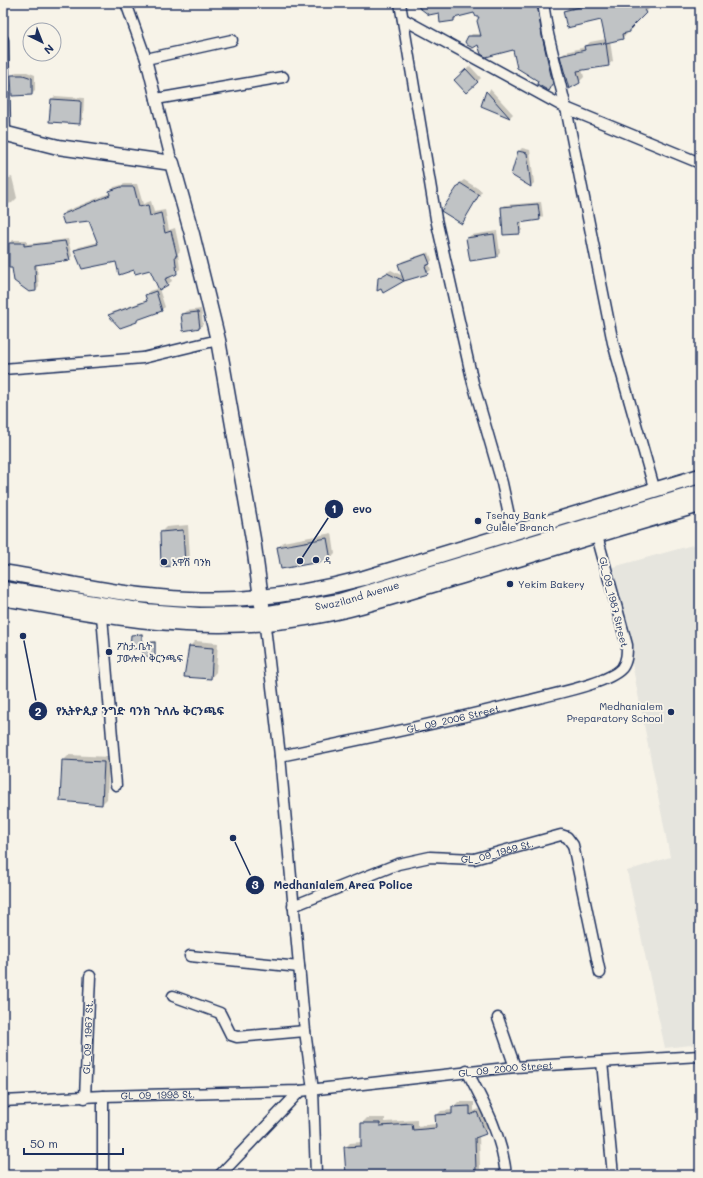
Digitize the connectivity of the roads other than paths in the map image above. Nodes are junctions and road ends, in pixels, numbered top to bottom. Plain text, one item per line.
1 (126, 3) edge
2 (400, 3) edge
3 (543, 3) edge
4 (403, 19) junction
5 (3, 40) edge
6 (232, 40) dead end
7 (146, 59) junction
8 (282, 77) dead end
9 (156, 99) junction
10 (566, 108) junction
11 (4, 133) edge
12 (700, 163) edge
13 (172, 164) junction
14 (218, 340) junction
15 (3, 369) edge
16 (700, 476) edge
17 (700, 486) edge
18 (655, 491) junction
19 (700, 493) edge
20 (700, 505) edge
21 (513, 534) junction
22 (597, 536) junction
23 (3, 572) edge
24 (3, 581) edge
25 (3, 590) edge
26 (3, 598) edge
27 (263, 610) junction
28 (102, 616) junction
29 (622, 668) joint
30 (280, 756) junction
31 (116, 785) dead end
32 (293, 906) junction
33 (190, 956) dead end
34 (299, 967) junction
35 (600, 973) dead end
36 (90, 976) dead end
37 (173, 996) dead end
38 (498, 1018) dead end
39 (305, 1031) junction
40 (700, 1056) edge
41 (602, 1062) junction
42 (515, 1067) junction
43 (466, 1071) junction
44 (312, 1090) junction
45 (300, 1091) junction
46 (103, 1096) junction
47 (85, 1098) junction
48 (3, 1101) edge
49 (103, 1175) edge
50 (220, 1175) edge
51 (316, 1175) edge
52 (506, 1175) edge
53 (613, 1175) edge

1 - 7 street
2 - 4 street
3 - 10 street
4 - 10 street
4 - 21 street
5 - 11 street
6 - 7 street
7 - 9 street
8 - 9 street
9 - 13 street
10 - 12 street
10 - 18 street
11 - 13 main road
13 - 14 main road
14 - 15 street
14 - 27 main road
16 - 18 main road
17 - 27 main road, Swaziland Avenue
18 - 21 main road
19 - 27 main road, Swaziland Avenue
20 - 22 main road
21 - 27 main road
22 - 27 main road
22 - 29 street, GL_09_1987 Street
23 - 27 main road
24 - 27 main road, Swaziland Avenue
25 - 27 main road, Swaziland Avenue
26 - 28 main road
27 - 28 main road
27 - 30 street
28 - 31 street
29 - 30 street, GL_09_2006 Street
30 - 32 street
32 - 34 street
32 - 35 street, GL_09_1989 St.
33 - 34 street
34 - 39 street
36 - 47 street, GL_09_1967 St.
37 - 39 street
38 - 42 street
39 - 44 street
40 - 41 street, GL_09_2000 Street
41 - 42 street, GL_09_2000 Street
41 - 53 street
42 - 43 street, GL_09_2000 Street
43 - 44 street, GL_09_2000 Street
43 - 52 street
44 - 45 street, GL_09_1998 St.
44 - 51 street
45 - 46 street, GL_09_1998 St.
45 - 50 street
46 - 47 street, GL_09_1998 St.
46 - 49 street
47 - 48 street, GL_09_1998 St.

